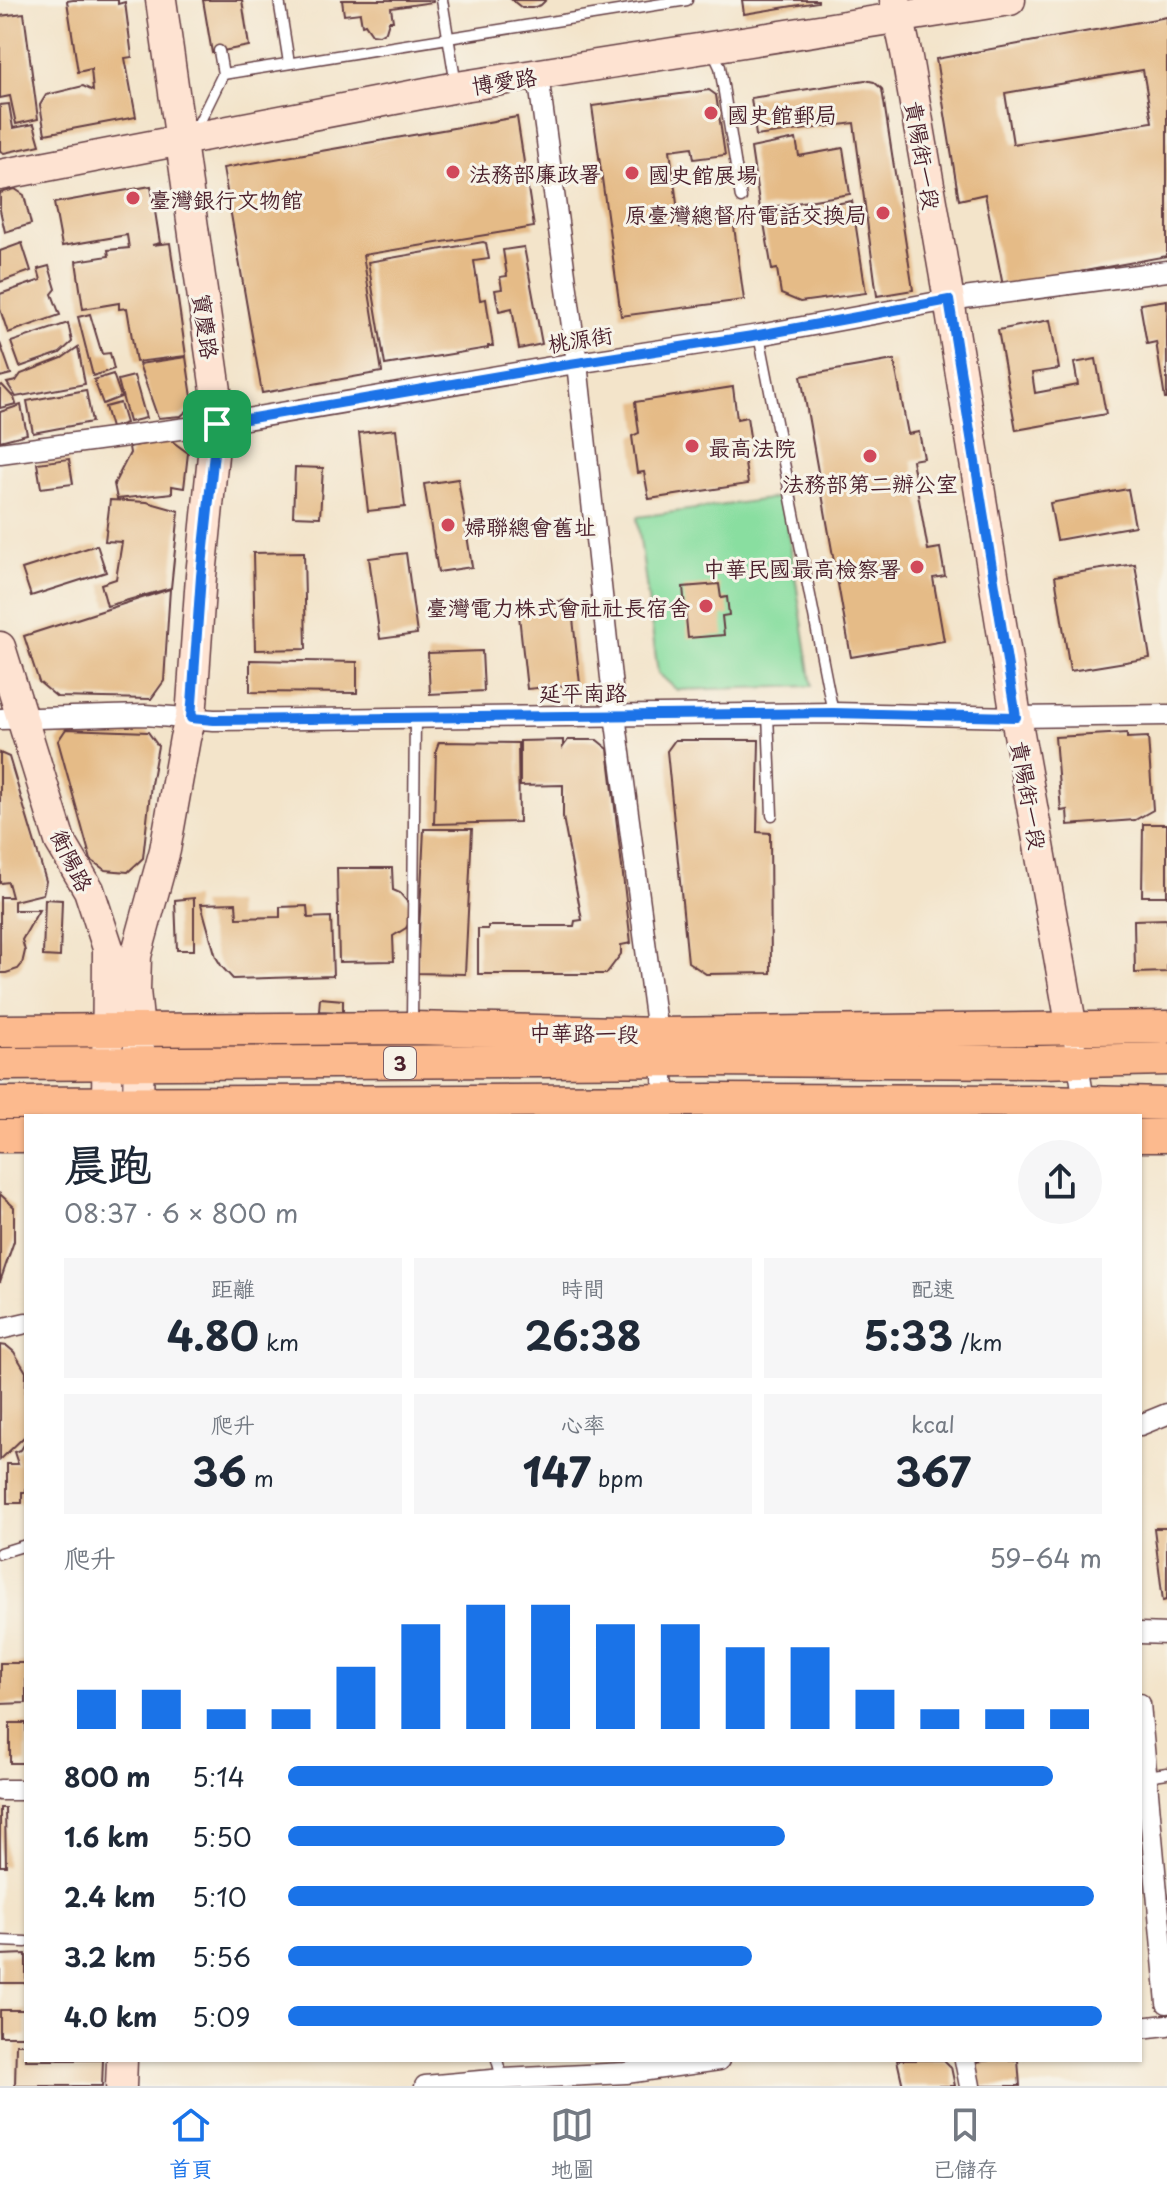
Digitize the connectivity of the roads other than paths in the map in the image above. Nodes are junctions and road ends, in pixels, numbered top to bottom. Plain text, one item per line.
1 (161, 0) edge
2 (279, 0) edge
3 (442, 0) edge
4 (687, 0) edge
5 (1010, 0) edge
6 (896, 10) edge
7 (448, 37) junction
8 (711, 48) junction
9 (219, 51) dead end
10 (289, 63) junction
11 (223, 74) junction
12 (538, 75) junction
13 (457, 87) junction
14 (182, 140) junction
15 (0, 175) edge
16 (741, 198) dead end
17 (1167, 271) edge
18 (949, 300) junction
19 (759, 335) junction
20 (577, 363) junction
21 (217, 424) junction
22 (0, 453) edge
23 (0, 647) edge
24 (833, 713) junction
25 (768, 714) junction
26 (615, 715) junction
27 (1167, 715) edge
28 (415, 717) junction
29 (1016, 717) junction
30 (191, 718) junction
31 (11, 719) edge
32 (772, 815) dead end
33 (1167, 1027) edge
34 (412, 1028) junction
35 (1072, 1029) junction
36 (139, 1030) junction
37 (0, 1031) edge
38 (106, 1031) junction
39 (659, 1048) junction
40 (1167, 1059) edge
41 (1077, 1060) junction
42 (106, 1063) junction
43 (138, 1063) junction
44 (0, 1064) edge
45 (0, 1103) edge
46 (1167, 1104) edge
47 (667, 1108) edge
48 (122, 1109) edge
49 (1085, 1110) edge
50 (0, 1136) edge
51 (24, 1136) edge
52 (1142, 1136) edge
53 (1167, 1136) edge
54 (24, 1323) edge
55 (0, 1329) edge
56 (1167, 1414) edge
57 (1142, 1424) edge
58 (24, 1546) edge
59 (0, 1553) edge
60 (1142, 1633) edge
61 (1167, 1634) edge
62 (1142, 1712) edge
63 (1157, 1775) edge
64 (0, 1790) edge
65 (24, 1790) edge
66 (0, 1941) edge
67 (24, 1942) edge
68 (1167, 2003) edge
69 (1167, 2025) edge
70 (1142, 2028) edge
71 (122, 2062) edge
72 (705, 2062) edge
73 (965, 2062) edge
74 (603, 2073) edge
75 (501, 2075) edge
76 (121, 2086) edge
77 (425, 2086) edge
78 (970, 2086) edge

1 - 14 street, 寶慶路
2 - 10 lane
3 - 7 lane
4 - 7 lane
5 - 6 street, 博愛路
6 - 8 street, 博愛路
6 - 18 street, 貴陽街一段
7 - 10 lane
7 - 13 lane
8 - 12 street, 博愛路
8 - 16 lane
9 - 11 lane
10 - 11 lane
11 - 14 lane
12 - 13 street, 博愛路
12 - 20 street
13 - 14 street, 博愛路
14 - 15 street, 博愛路
14 - 21 street, 寶慶路
17 - 18 street, 桃源街
18 - 19 street, 桃源街
18 - 29 street, 貴陽街一段
19 - 20 street, 桃源街
19 - 24 lane
20 - 21 street, 桃源街
20 - 26 street
21 - 22 street, 桃源街
21 - 30 street, 寶慶路
23 - 31 street, 衡陽路
24 - 25 street, 延平南路
24 - 29 street, 延平南路
25 - 26 street, 延平南路
25 - 32 lane
26 - 28 street, 延平南路
26 - 39 street
27 - 29 street, 延平南路
28 - 30 street, 延平南路
28 - 34 lane
29 - 35 street, 貴陽街一段
30 - 31 street, 延平南路
30 - 36 street, 寶慶路
31 - 38 street, 衡陽路
33 - 35 main road, 中華路一段 / 3
34 - 36 main road, 中華路一段 / 3
34 - 39 main road, 中華路一段 / 3
35 - 39 main road, 中華路一段 / 3
35 - 41 street, 貴陽街一段
36 - 38 main road, 中華路一段 / 3
36 - 43 street, 寶慶路
37 - 38 main road, 中華路一段 / 3
38 - 42 street, 衡陽路
39 - 41 main road, 中華路一段 / 3
39 - 43 main road, 中華路一段 / 3
39 - 47 street
40 - 41 main road, 中華路一段 / 3
41 - 49 street, 貴陽街一段
42 - 43 main road, 中華路一段 / 3
42 - 44 main road, 中華路一段 / 3
42 - 48 street, 衡陽路
43 - 48 street, 寶慶路
45 - 48 main road, 3
46 - 49 main road, 3
47 - 48 main road, 3
47 - 49 main road, 3
50 - 51 main road
52 - 53 main road
54 - 55 street
56 - 57 street
58 - 59 lane
60 - 61 street
62 - 63 street
63 - 68 street
64 - 65 street
66 - 67 lane
69 - 70 street
71 - 76 street
72 - 74 street
73 - 78 street
74 - 75 street
75 - 77 street

